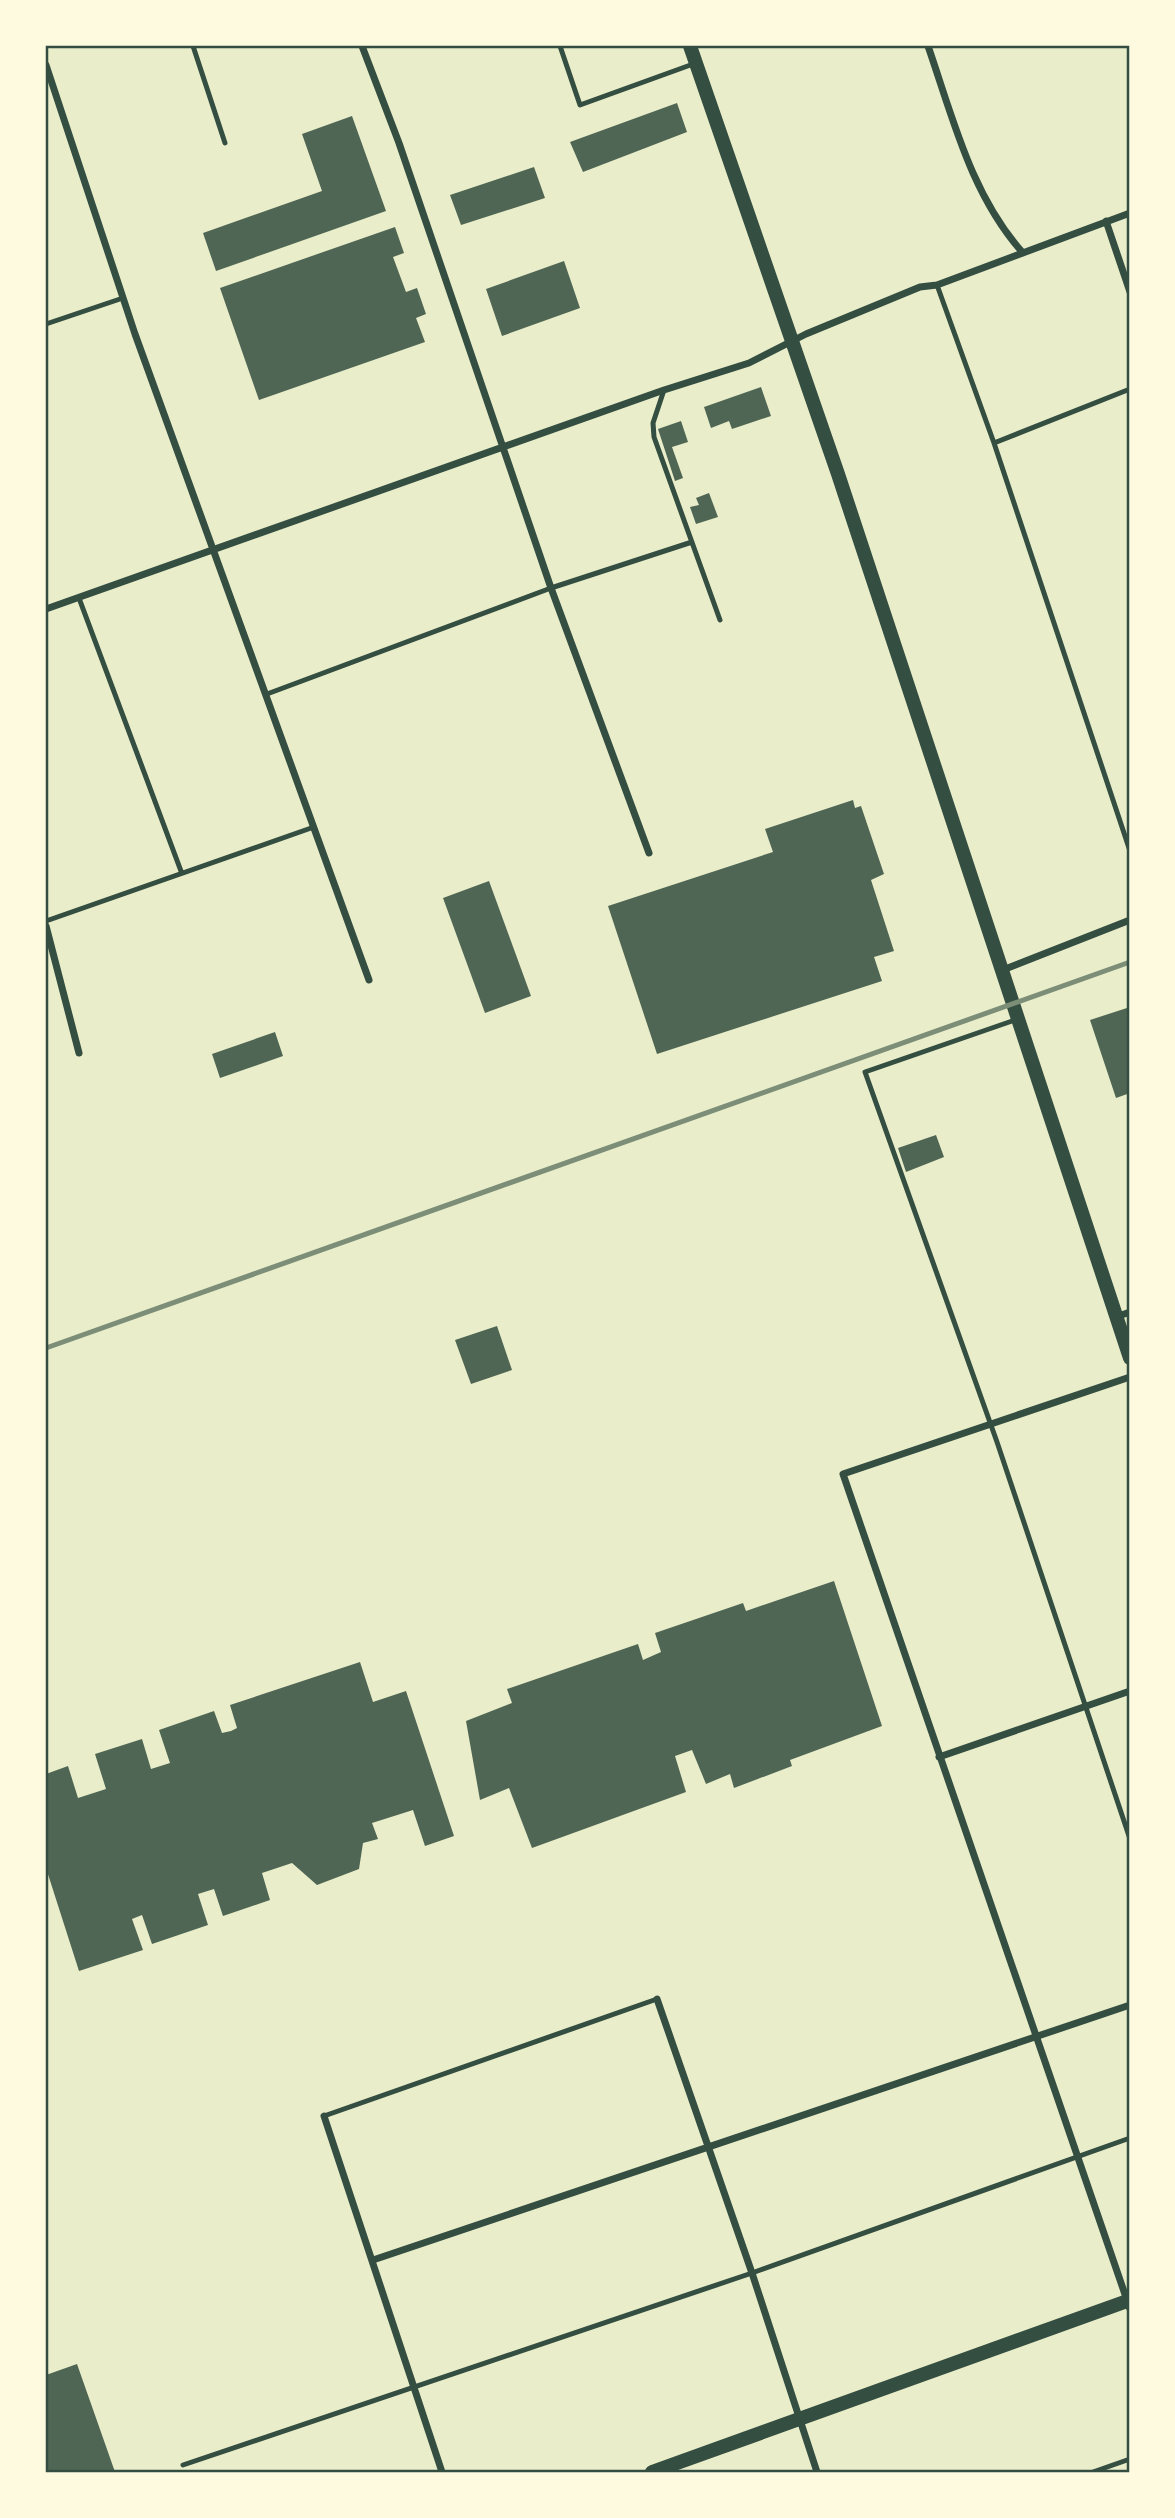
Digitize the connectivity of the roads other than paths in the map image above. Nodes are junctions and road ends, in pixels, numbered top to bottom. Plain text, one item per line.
1 (193, 46) edge
2 (362, 46) edge
3 (560, 46) edge
4 (690, 46) edge
5 (928, 46) edge
6 (696, 63) junction
7 (46, 65) edge
8 (225, 143) dead end
9 (1129, 213) edge
10 (1106, 221) junction
11 (1023, 253) junction
12 (937, 285) junction
13 (1129, 292) edge
14 (123, 298) junction
15 (46, 324) edge
16 (791, 341) junction
17 (1129, 389) edge
18 (664, 390) junction
19 (994, 443) junction
20 (502, 448) junction
21 (692, 542) junction
22 (216, 550) junction
23 (551, 588) junction
24 (79, 598) junction
25 (46, 609) edge
26 (720, 620) dead end
27 (267, 694) junction
28 (314, 827) junction
29 (1129, 851) edge
30 (649, 853) dead end
31 (181, 871) junction
32 (1129, 920) edge
33 (46, 924) edge
34 (1000, 971) junction
35 (369, 981) dead end
36 (1016, 1020) junction
37 (79, 1053) dead end
38 (1123, 1314) edge
39 (1129, 1358) edge
40 (1129, 1377) edge
41 (991, 1424) junction
42 (1129, 1691) edge
43 (1085, 1706) junction
44 (939, 1757) junction
45 (1129, 1839) edge
46 (657, 1999) joint
47 (1129, 2005) edge
48 (1036, 2037) junction
49 (324, 2116) joint
50 (1129, 2137) edge
51 (708, 2148) junction
52 (1077, 2157) junction
53 (373, 2260) junction
54 (752, 2273) junction
55 (1129, 2303) edge
56 (414, 2388) junction
57 (798, 2418) junction
58 (1129, 2459) edge
59 (183, 2465) dead end
60 (442, 2473) edge
61 (652, 2473) edge
62 (817, 2473) edge
63 (1093, 2473) edge

1 - 8 lane
2 - 20 street
3 - 6 lane
4 - 6 main road
5 - 11 street
6 - 16 main road
7 - 14 street
9 - 10 street
10 - 11 street
10 - 13 street
11 - 12 street
12 - 16 street
12 - 19 lane
14 - 15 lane
14 - 22 street
16 - 18 street
16 - 34 main road
17 - 19 lane
18 - 20 street
18 - 21 lane
19 - 29 lane
20 - 22 street
20 - 23 street
21 - 23 lane
21 - 26 lane
22 - 24 street
22 - 27 street
23 - 27 lane
23 - 30 street
24 - 25 street
24 - 31 lane
27 - 28 street
28 - 31 lane
28 - 35 street
31 - 33 lane
32 - 34 street
33 - 37 street
34 - 36 main road
36 - 38 main road
36 - 41 lane
38 - 39 main road
40 - 41 street
41 - 43 lane
41 - 44 street
42 - 43 street
43 - 44 street
43 - 45 lane
44 - 48 street
46 - 49 lane
46 - 51 street
47 - 48 street
48 - 51 street
48 - 52 street
49 - 53 street
50 - 52 lane
51 - 53 street
51 - 54 street
52 - 54 lane
52 - 55 street
53 - 56 street
54 - 56 lane
54 - 57 street
55 - 57 main road
56 - 59 lane
56 - 60 street
57 - 61 main road
57 - 62 street
58 - 63 lane

